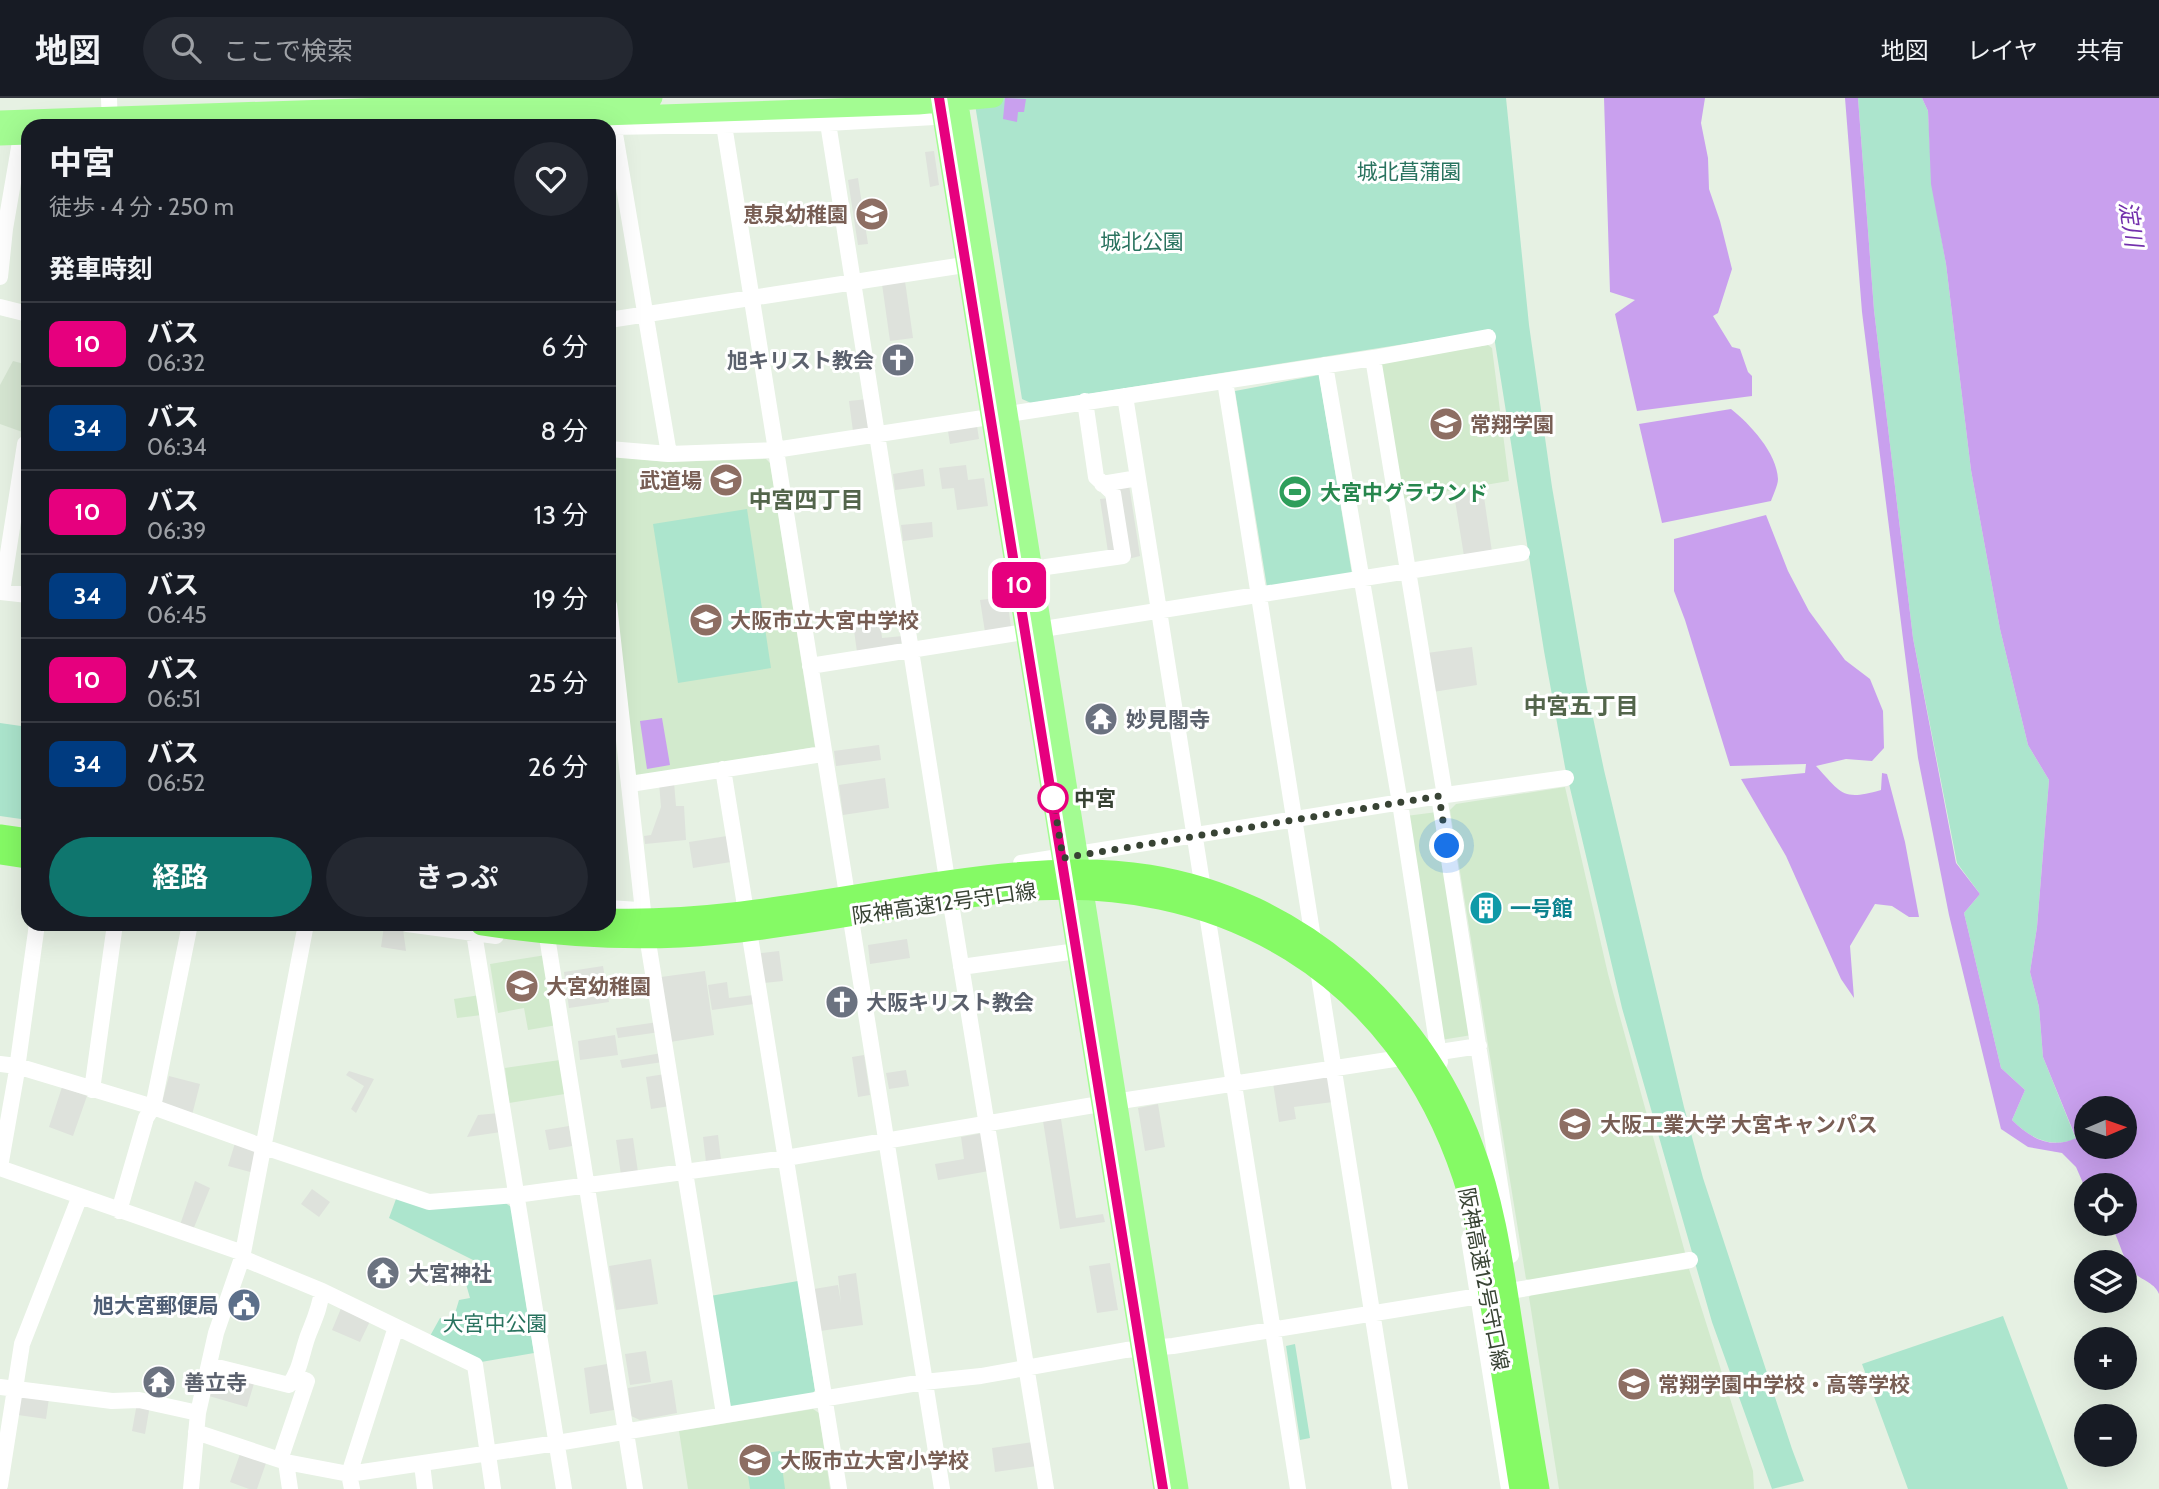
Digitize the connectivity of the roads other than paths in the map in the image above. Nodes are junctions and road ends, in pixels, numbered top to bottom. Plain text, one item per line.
1 (653, 98) edge
2 (994, 98) edge
3 (553, 100) edge
4 (950, 107) edge
5 (489, 112) edge
6 (110, 113) edge
7 (379, 114) edge
8 (326, 117) edge
9 (617, 117) edge
10 (557, 119) joint
11 (0, 120) edge
12 (828, 123) junction
13 (724, 125) junction
14 (21, 135) edge
15 (0, 136) edge
16 (21, 150) edge
17 (975, 263) junction
18 (0, 277) edge
19 (853, 281) junction
20 (751, 297) junction
21 (0, 307) edge
22 (21, 312) edge
23 (644, 314) junction
24 (616, 319) edge
25 (1488, 337) dead end
26 (1373, 358) junction
27 (1325, 365) junction
28 (1225, 381) junction
29 (1125, 396) junction
30 (1085, 401) junction
31 (1000, 416) junction
32 (877, 435) junction
33 (616, 450) edge
34 (775, 450) junction
35 (670, 454) junction
36 (21, 469) edge
37 (1138, 478) junction
38 (1102, 484) junction
39 (1522, 553) dead end
40 (1046, 567) dead end
41 (1406, 571) junction
42 (1360, 578) junction
43 (1, 592) edge
44 (21, 594) edge
45 (1259, 594) junction
46 (1159, 610) junction
47 (1035, 630) junction
48 (912, 649) junction
49 (810, 666) junction
50 (616, 689) edge
51 (823, 754) junction
52 (723, 769) junction
53 (1566, 778) dead end
54 (630, 784) junction
55 (1442, 796) junction
56 (1400, 803) junction
57 (1296, 820) junction
58 (0, 826) edge
59 (21, 830) edge
60 (0, 836) edge
61 (1193, 836) junction
62 (21, 839) edge
63 (0, 853) edge
64 (21, 856) edge
65 (1070, 857) junction
66 (0, 860) edge
67 (21, 863) edge
68 (946, 873) junction
69 (847, 888) junction
70 (1069, 893) junction
71 (743, 903) junction
72 (616, 909) edge
73 (952, 909) junction
74 (643, 911) junction
75 (616, 920) edge
76 (852, 925) junction
77 (36, 931) edge
78 (114, 931) edge
79 (189, 931) edge
80 (305, 931) edge
81 (478, 931) edge
82 (494, 931) edge
83 (523, 931) edge
84 (546, 931) edge
85 (751, 939) junction
86 (547, 941) junction
87 (649, 945) junction
88 (1077, 951) junction
89 (961, 967) junction
90 (1479, 1046) junction
91 (1438, 1052) junction
92 (0, 1064) edge
93 (17, 1066) junction
94 (1333, 1069) junction
95 (1234, 1085) junction
96 (92, 1090) junction
97 (1109, 1104) junction
98 (153, 1107) junction
99 (986, 1123) junction
100 (887, 1140) junction
101 (264, 1147) junction
102 (786, 1158) junction
103 (0, 1168) edge
104 (685, 1173) junction
105 (585, 1186) junction
106 (516, 1195) junction
107 (80, 1196) junction
108 (119, 1211) junction
109 (242, 1255) junction
110 (1690, 1259) dead end
111 (322, 1290) junction
112 (1516, 1290) junction
113 (1478, 1296) junction
114 (1372, 1314) junction
115 (396, 1327) junction
116 (1273, 1328) junction
117 (1149, 1349) junction
118 (209, 1365) junction
119 (1026, 1366) junction
120 (295, 1377) junction
121 (924, 1382) junction
122 (7, 1388) edge
123 (824, 1398) junction
124 (198, 1413) junction
125 (724, 1414) junction
126 (625, 1431) junction
127 (196, 1432) junction
128 (556, 1443) junction
129 (487, 1453) junction
130 (283, 1461) junction
131 (422, 1464) junction
132 (351, 1482) edge
133 (0, 1485) edge
134 (191, 1489) edge
135 (289, 1489) edge
136 (425, 1489) edge
137 (493, 1489) edge
138 (564, 1489) edge
139 (635, 1489) edge
140 (839, 1489) edge
141 (942, 1489) edge
142 (1046, 1489) edge
143 (1163, 1489) edge
144 (1179, 1489) edge
145 (1298, 1489) edge
146 (1400, 1489) edge
147 (1509, 1489) edge
148 (1521, 1489) edge
149 (1538, 1489) edge
150 (1548, 1489) edge

1 - 9 main road
2 - 9 main road
3 - 5 main road
3 - 9 main road
4 - 12 street
4 - 17 main road
5 - 7 main road
5 - 10 main road
6 - 8 main road
6 - 11 main road
7 - 8 main road
9 - 10 main road
9 - 13 street
9 - 23 street
12 - 13 street
12 - 19 street
13 - 20 street
14 - 15 main road
16 - 18 street
17 - 19 street
17 - 31 main road
19 - 20 street
19 - 32 street
20 - 23 street
20 - 34 street
21 - 22 street
23 - 24 street
23 - 35 street
25 - 26 street
26 - 27 street
26 - 41 street
27 - 28 street
27 - 42 street
28 - 29 street
28 - 45 street
29 - 30 street
29 - 37 street
30 - 31 street
30 - 38 street
31 - 32 street
31 - 47 main road
32 - 34 street
32 - 48 street
33 - 35 street
34 - 35 street
34 - 49 street
36 - 43 street
37 - 38 street
37 - 46 street
38 - 40 street
39 - 41 street
41 - 42 street
41 - 55 street
42 - 45 street
42 - 56 street
43 - 44 street
45 - 46 street
45 - 57 street
46 - 47 street
46 - 61 street
47 - 48 street
47 - 65 main road
48 - 49 street
48 - 68 street
49 - 51 street
50 - 54 street
51 - 52 street
51 - 69 street
52 - 54 street
52 - 71 street
53 - 55 street
54 - 74 street
55 - 56 street
55 - 90 street
56 - 57 street
56 - 91 street
57 - 61 street
57 - 94 street
58 - 59 street
60 - 62 highway
61 - 65 street
61 - 95 street
63 - 64 highway
65 - 68 street
65 - 70 main road
65 - 97 main road
66 - 67 street
68 - 69 street
68 - 73 street
69 - 71 street
69 - 76 street
70 - 73 street
70 - 88 main road
71 - 74 street
71 - 85 street
72 - 74 street
73 - 76 street
73 - 89 street
74 - 87 street
75 - 149 highway, 阪神高速12号守口線
76 - 85 street
76 - 100 street
77 - 93 street
78 - 96 street
79 - 98 street
80 - 101 street
81 - 106 street
82 - 86 street
83 - 148 highway, 阪神高速12号守口線
84 - 86 street
85 - 87 street
85 - 102 street
86 - 87 street
86 - 105 street
87 - 104 street
88 - 89 street
88 - 97 main road
89 - 99 street
90 - 91 street
90 - 112 street
91 - 94 street
91 - 113 street
92 - 93 street
93 - 96 street
93 - 103 street
94 - 95 street
94 - 114 street
95 - 97 street
95 - 116 street
96 - 98 street
97 - 99 street
97 - 117 main road
98 - 101 street
98 - 108 street
99 - 100 street
99 - 119 street
100 - 102 street
100 - 121 street
101 - 106 street
101 - 109 street
102 - 104 street
102 - 123 street
103 - 107 street
104 - 105 street
104 - 125 street
105 - 106 street
105 - 126 street
106 - 128 street
107 - 108 street
107 - 122 street
108 - 109 street
109 - 111 street
109 - 118 street
110 - 112 street
111 - 115 street
111 - 120 street
112 - 113 street
112 - 150 street
113 - 114 street
113 - 147 street
114 - 116 street
114 - 146 street
115 - 129 street
115 - 132 street
116 - 117 street
116 - 145 street
117 - 119 street
117 - 143 main road
117 - 144 main road
118 - 120 street
118 - 124 street
119 - 121 street
119 - 142 street
120 - 130 street
121 - 123 street
121 - 141 street
122 - 124 street
122 - 133 street
123 - 125 street
123 - 140 street
124 - 127 street
125 - 126 street
126 - 128 street
126 - 139 street
127 - 130 street
127 - 134 street
128 - 129 street
128 - 138 street
129 - 131 street
129 - 137 street
130 - 132 street
130 - 135 street
131 - 132 street
131 - 136 street

